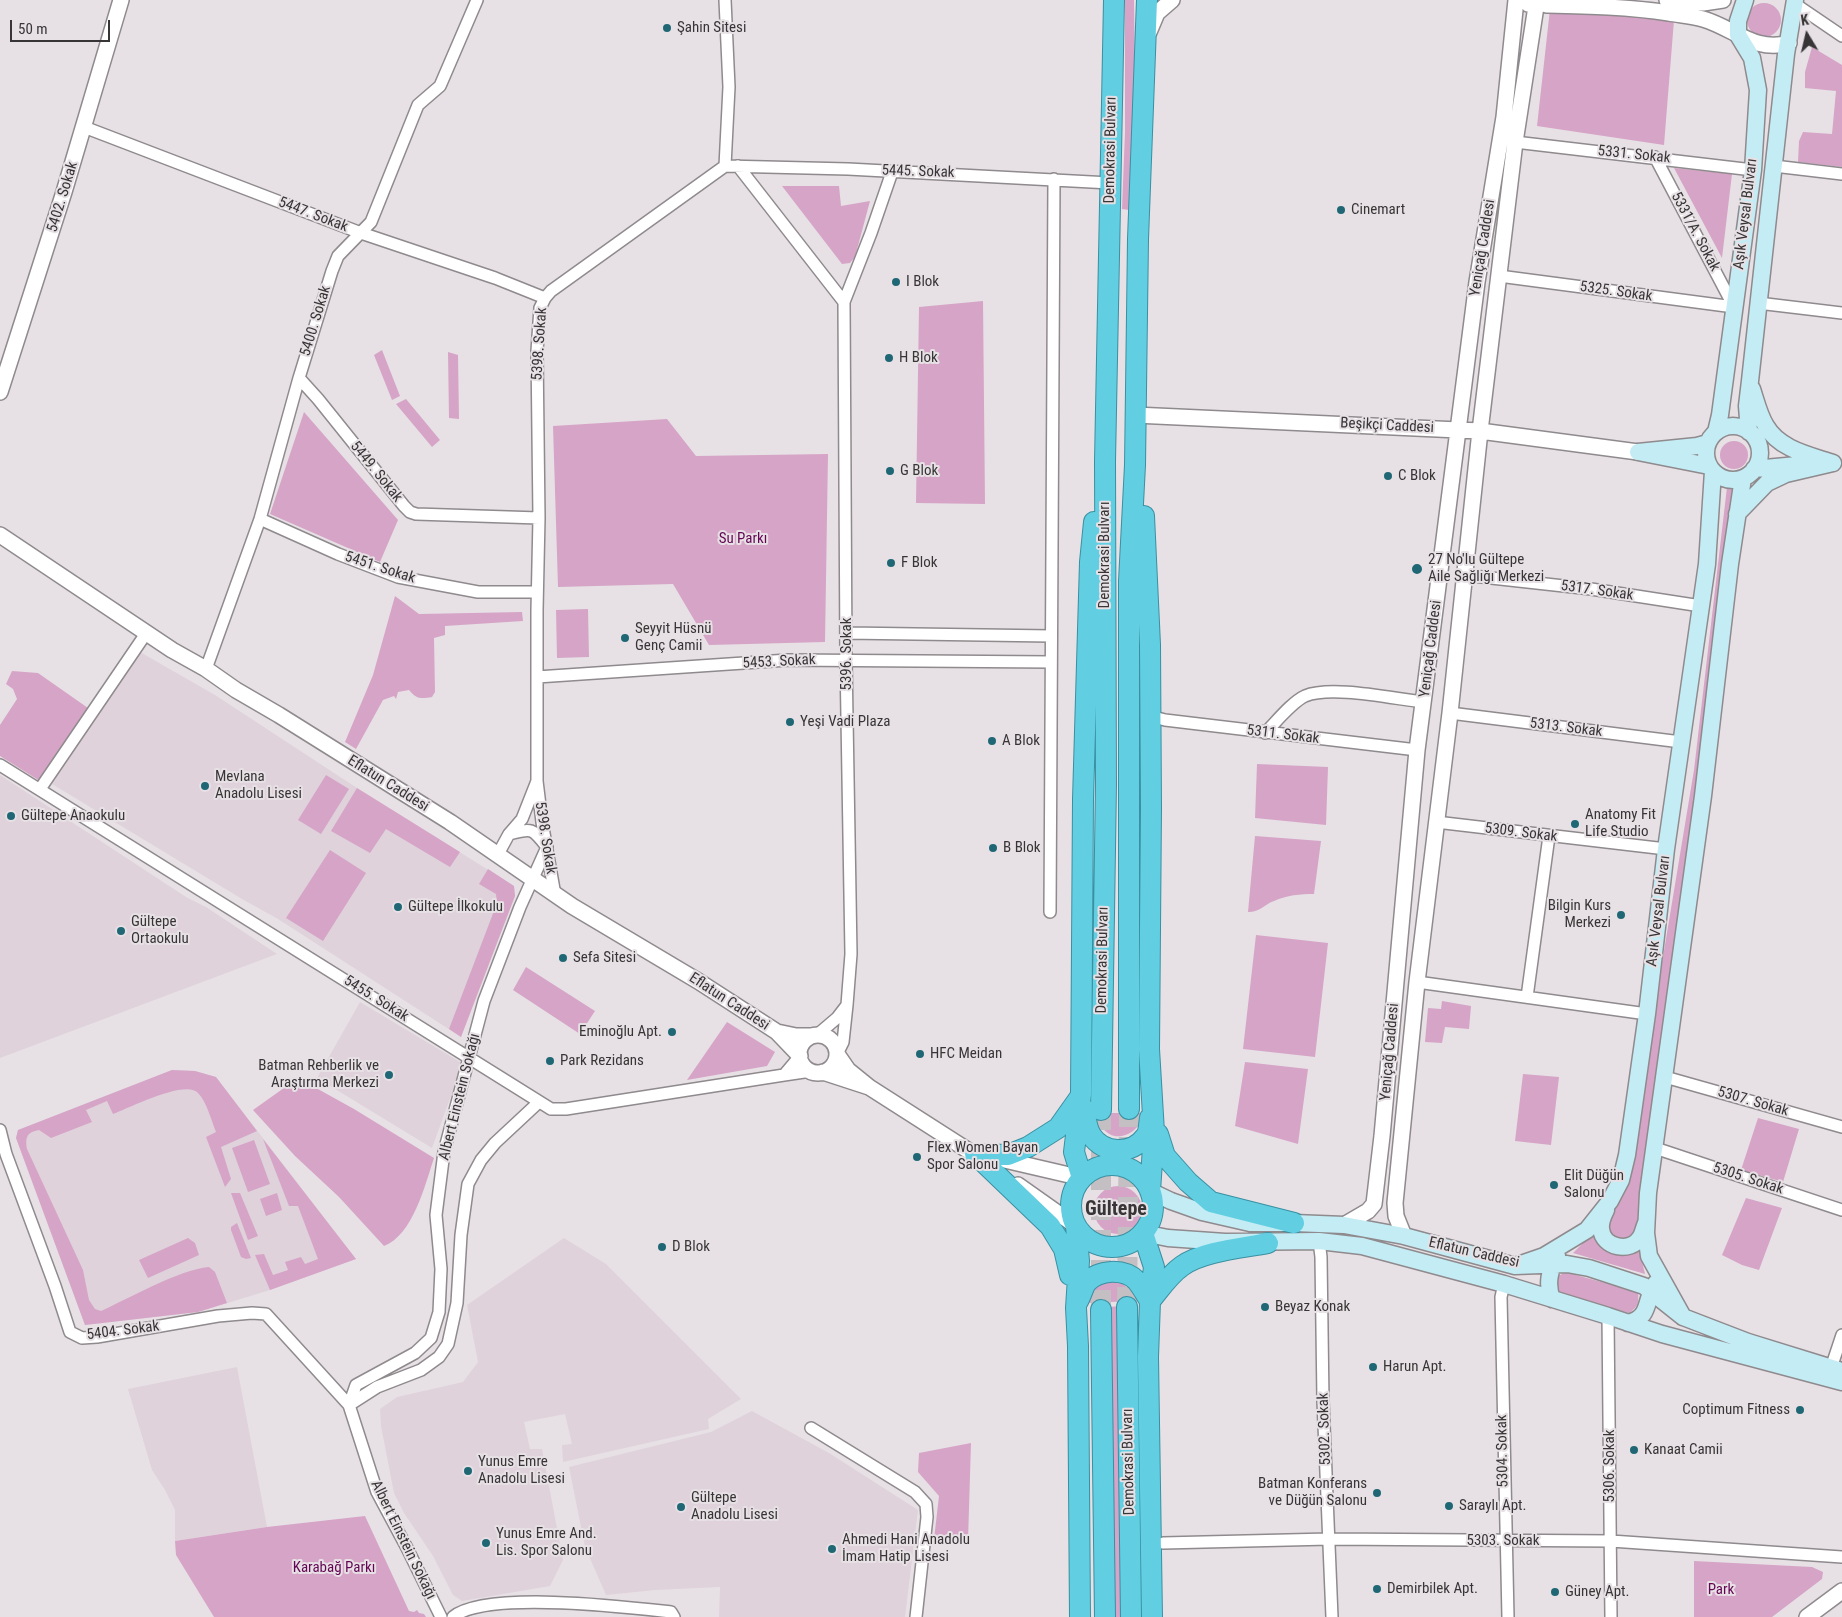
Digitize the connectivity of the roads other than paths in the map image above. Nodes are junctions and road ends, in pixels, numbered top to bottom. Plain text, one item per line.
1 (121, 0) edge
2 (477, 0) edge
3 (725, 0) edge
4 (1114, 0) edge
5 (1147, 0) edge
6 (1172, 0) edge
7 (1516, 0) edge
8 (1667, 0) edge
9 (1723, 0) edge
10 (1745, 0) edge
11 (1537, 1) edge
12 (1793, 1) edge
13 (1738, 35) junction
14 (1147, 36) junction
15 (1842, 36) edge
16 (1789, 43) junction
17 (84, 127) junction
18 (1515, 142) junction
19 (1655, 158) junction
20 (726, 166) junction
21 (738, 166) junction
22 (1774, 166) junction
23 (1753, 170) junction
24 (892, 172) junction
25 (1842, 174) edge
26 (1054, 178) junction
27 (1110, 182) junction
28 (361, 234) junction
29 (1499, 276) junction
30 (545, 298) junction
31 (844, 302) junction
32 (1758, 303) junction
33 (1734, 308) junction
34 (1842, 313) edge
35 (299, 378) junction
36 (1750, 380) junction
37 (0, 392) edge
38 (1135, 415) junction
39 (1458, 430) junction
40 (1480, 431) junction
41 (1749, 432) junction
42 (1712, 437) junction
43 (1760, 450) junction
44 (1638, 452) junction
45 (1105, 462) junction
46 (1135, 464) junction
47 (1837, 464) edge
48 (1711, 468) junction
49 (1748, 474) junction
50 (1738, 514) junction
51 (539, 518) junction
52 (260, 519) junction
53 (0, 535) edge
54 (1464, 575) junction
55 (538, 592) junction
56 (1701, 606) junction
57 (147, 632) junction
58 (847, 633) junction
59 (1051, 636) junction
60 (846, 659) junction
61 (1051, 662) junction
62 (206, 669) junction
63 (538, 677) junction
64 (1424, 702) junction
65 (1450, 713) junction
66 (1150, 716) junction
67 (1265, 733) junction
68 (1681, 742) junction
69 (1417, 750) junction
70 (0, 765) edge
71 (537, 781) junction
72 (40, 789) junction
73 (1436, 822) junction
74 (509, 834) junction
75 (1549, 836) junction
76 (547, 847) junction
77 (1666, 849) junction
78 (497, 856) junction
79 (532, 880) junction
80 (555, 895) junction
81 (1050, 912) dead end
82 (1417, 982) junction
83 (1527, 996) junction
84 (847, 1005) junction
85 (1647, 1014) junction
86 (777, 1032) junction
87 (814, 1035) junction
88 (837, 1054) junction
89 (469, 1056) junction
90 (800, 1056) junction
91 (817, 1071) junction
92 (784, 1075) junction
93 (1664, 1077) junction
94 (869, 1088) junction
95 (1081, 1094) junction
96 (539, 1102) junction
97 (1153, 1105) junction
98 (1129, 1109) tunnel mouth
99 (1101, 1110) tunnel mouth
100 (1842, 1127) edge
101 (0, 1130) edge
102 (1654, 1148) junction
103 (975, 1154) junction
104 (1082, 1178) junction
105 (1150, 1191) junction
106 (1607, 1205) junction
107 (1842, 1210) edge
108 (1646, 1222) junction
109 (1294, 1223) junction
110 (1344, 1225) junction
111 (1076, 1226) junction
112 (1143, 1233) junction
113 (1404, 1236) junction
114 (1319, 1241) junction
115 (1268, 1243) junction
116 (1562, 1245) junction
117 (1553, 1264) junction
118 (1515, 1266) junction
119 (1504, 1284) junction
120 (1656, 1284) junction
121 (1552, 1299) junction
122 (1150, 1301) junction
123 (1127, 1307) tunnel mouth
124 (1076, 1308) junction
125 (1102, 1310) tunnel mouth
126 (1608, 1316) junction
127 (1628, 1323) junction
128 (1842, 1335) edge
129 (1837, 1369) edge
130 (1842, 1382) edge
131 (349, 1405) junction
132 (812, 1428) dead end
133 (1329, 1539) junction
134 (1610, 1541) junction
135 (1505, 1542) junction
136 (1163, 1543) dead end
137 (1842, 1557) edge
138 (1842, 1591) edge
139 (441, 1617) edge
140 (453, 1617) edge
141 (674, 1617) edge
142 (916, 1617) edge
143 (1080, 1617) edge
144 (1105, 1617) edge
145 (1131, 1617) edge
146 (1152, 1617) edge
147 (1332, 1617) edge
148 (1508, 1617) edge
149 (1611, 1617) edge
150 (1807, 1617) edge

1 - 17 street, 5402. Sokak
2 - 28 street, 5400. Sokak
3 - 20 street
4 - 27 highway, Demokrasi Bulvarı
5 - 14 highway, Demokrasi Bulvarı
6 - 14 street
7 - 11 street
7 - 39 street, Yeniçağ Caddesi
8 - 9 street
10 - 13 main road
11 - 13 street
11 - 18 street, Yeniçağ Caddesi
12 - 15 street
12 - 16 main road, Aşık Veysal Bulvarı
13 - 16 street
13 - 23 main road, Aşık Veysal Bulvarı
14 - 38 highway, Demokrasi Bulvarı
16 - 22 main road, Aşık Veysal Bulvarı
17 - 28 street, 5447. Sokak
17 - 37 street, 5402. Sokak
18 - 19 street, 5331. Sokak
18 - 29 street, Yeniçağ Caddesi
19 - 23 street, 5331. Sokak
19 - 33 street, 5331/A. Sokak
20 - 21 street, 5445. Sokak
20 - 30 street, 5398. Sokak
21 - 24 street, 5445. Sokak
21 - 31 street
22 - 25 street
22 - 32 main road, Aşık Veysal Bulvarı
23 - 33 main road, Aşık Veysal Bulvarı
24 - 26 street, 5445. Sokak
24 - 31 street
26 - 27 street, 5445. Sokak
26 - 59 street
27 - 45 highway, Demokrasi Bulvarı
28 - 30 street, 5447. Sokak
28 - 35 street, 5400. Sokak
29 - 33 street, 5325. Sokak
29 - 40 street, Yeniçağ Caddesi
30 - 51 street, 5398. Sokak
31 - 58 street, 5396. Sokak
32 - 34 street
32 - 36 main road, Aşık Veysal Bulvarı
33 - 42 main road, Aşık Veysal Bulvarı
35 - 51 street, 5449. Sokak
35 - 52 street, 5400. Sokak
36 - 41 main road, Aşık Veysal Bulvarı
36 - 47 main road
38 - 39 street, Beşikçi Caddesi
38 - 46 highway, Demokrasi Bulvarı
39 - 40 street, Beşikçi Caddesi
39 - 64 street, Yeniçağ Caddesi
40 - 44 street, Beşikçi Caddesi
40 - 54 street, Yeniçağ Caddesi
41 - 42 main road
41 - 43 main road, Aşık Veysal Bulvarı
42 - 44 main road, Beşikçi Caddesi
42 - 48 main road, Aşık Veysal Bulvarı
43 - 47 main road
43 - 49 main road, Aşık Veysal Bulvarı
44 - 48 main road, Beşikçi Caddesi
45 - 95 highway
45 - 99 highway, Demokrasi Bulvarı
46 - 66 highway
46 - 98 highway, Demokrasi Bulvarı
47 - 49 main road
47 - 50 main road
48 - 49 main road
48 - 56 main road, Aşık Veysal Bulvarı
49 - 50 main road, Aşık Veysal Bulvarı
50 - 93 main road, Aşık Veysal Bulvarı
51 - 55 street, 5398. Sokak
52 - 55 street, 5451. Sokak
52 - 62 street, 5400. Sokak
53 - 57 street, Eflatun Caddesi
54 - 56 street, 5317. Sokak
54 - 65 street, Yeniçağ Caddesi
55 - 63 street, 5398. Sokak
56 - 68 main road, Aşık Veysal Bulvarı
57 - 62 street, Eflatun Caddesi
57 - 72 street
58 - 59 street
58 - 60 street, 5396. Sokak
59 - 61 street
60 - 61 street, 5453. Sokak
60 - 63 street, 5453. Sokak
60 - 84 street, 5396. Sokak
61 - 81 street
62 - 78 street, Eflatun Caddesi
63 - 71 street, 5398. Sokak
64 - 67 street
64 - 69 street, Yeniçağ Caddesi
65 - 68 street, 5313. Sokak
65 - 73 street, Yeniçağ Caddesi
66 - 67 street, 5311. Sokak
66 - 97 highway
67 - 69 street, 5311. Sokak
68 - 77 main road, Aşık Veysal Bulvarı
69 - 110 street, Yeniçağ Caddesi
70 - 72 street, 5455. Sokak
71 - 74 street, 5398. Sokak
71 - 76 street, 5398. Sokak
72 - 89 street, 5455. Sokak
73 - 75 street, 5309. Sokak
73 - 82 street, Yeniçağ Caddesi
74 - 76 street
74 - 78 street, 5398. Sokak
75 - 77 street, 5309. Sokak
75 - 83 street
76 - 79 street, Albert Einstein Sokağı
76 - 80 street, 5398. Sokak
77 - 85 main road, Aşık Veysal Bulvarı
78 - 79 street, Eflatun Caddesi
79 - 80 street, Eflatun Caddesi
79 - 89 street, Albert Einstein Sokağı
80 - 86 street, Eflatun Caddesi
82 - 83 street
82 - 113 street, Yeniçağ Caddesi
83 - 85 street
84 - 87 street
84 - 88 street, 5396. Sokak
85 - 106 main road, Aşık Veysal Bulvarı
86 - 87 street
86 - 90 street
87 - 88 street
87 - 90 street
88 - 91 street
88 - 94 street
89 - 96 street, 5455. Sokak
89 - 131 street, Albert Einstein Sokağı
90 - 91 street
90 - 92 street
91 - 92 street, 5455. Sokak
91 - 94 street
92 - 96 street, 5455. Sokak
93 - 100 street, 5307. Sokak
93 - 102 main road, Aşık Veysal Bulvarı
94 - 103 street
95 - 97 highway
95 - 103 highway
95 - 104 highway
96 - 131 street
97 - 105 highway
97 - 109 highway
101 - 131 street, 5404. Sokak
102 - 107 street, 5305. Sokak
102 - 108 main road, Aşık Veysal Bulvarı
103 - 104 street
103 - 111 street
103 - 124 highway
104 - 105 highway
104 - 111 highway
105 - 109 main road, Eflatun Caddesi
105 - 112 highway
106 - 108 main road
106 - 116 main road, Aşık Veysal Bulvarı
108 - 120 main road, Aşık Veysal Bulvarı
109 - 110 main road, Eflatun Caddesi
110 - 113 main road, Eflatun Caddesi
111 - 112 highway
111 - 124 highway
112 - 115 main road, Eflatun Caddesi
112 - 122 highway
113 - 118 main road, Eflatun Caddesi
114 - 115 main road, Eflatun Caddesi
114 - 119 main road, Eflatun Caddesi
114 - 133 street, 5302. Sokak
115 - 122 highway
116 - 117 main road
116 - 118 main road, Aşık Veysal Bulvarı
117 - 118 main road, Eflatun Caddesi
117 - 120 main road, Eflatun Caddesi
117 - 121 main road
119 - 121 main road, Eflatun Caddesi
119 - 135 street, 5304. Sokak
120 - 127 main road
120 - 129 main road, Aşık Veysal Bulvarı
121 - 126 main road, Eflatun Caddesi
122 - 124 highway
122 - 146 highway
123 - 145 highway, Demokrasi Bulvarı
124 - 143 highway
125 - 144 highway, Demokrasi Bulvarı
126 - 127 main road, Eflatun Caddesi
126 - 134 street, 5306. Sokak
127 - 130 main road, Eflatun Caddesi
128 - 129 street
131 - 139 street, Albert Einstein Sokağı
132 - 142 street
133 - 135 street, 5303. Sokak
133 - 136 street, 5303. Sokak
133 - 147 street, 5302. Sokak
134 - 135 street, 5303. Sokak
134 - 137 street, 5303. Sokak
134 - 149 street, 5306. Sokak
135 - 148 street, 5304. Sokak
138 - 150 street
140 - 141 street

